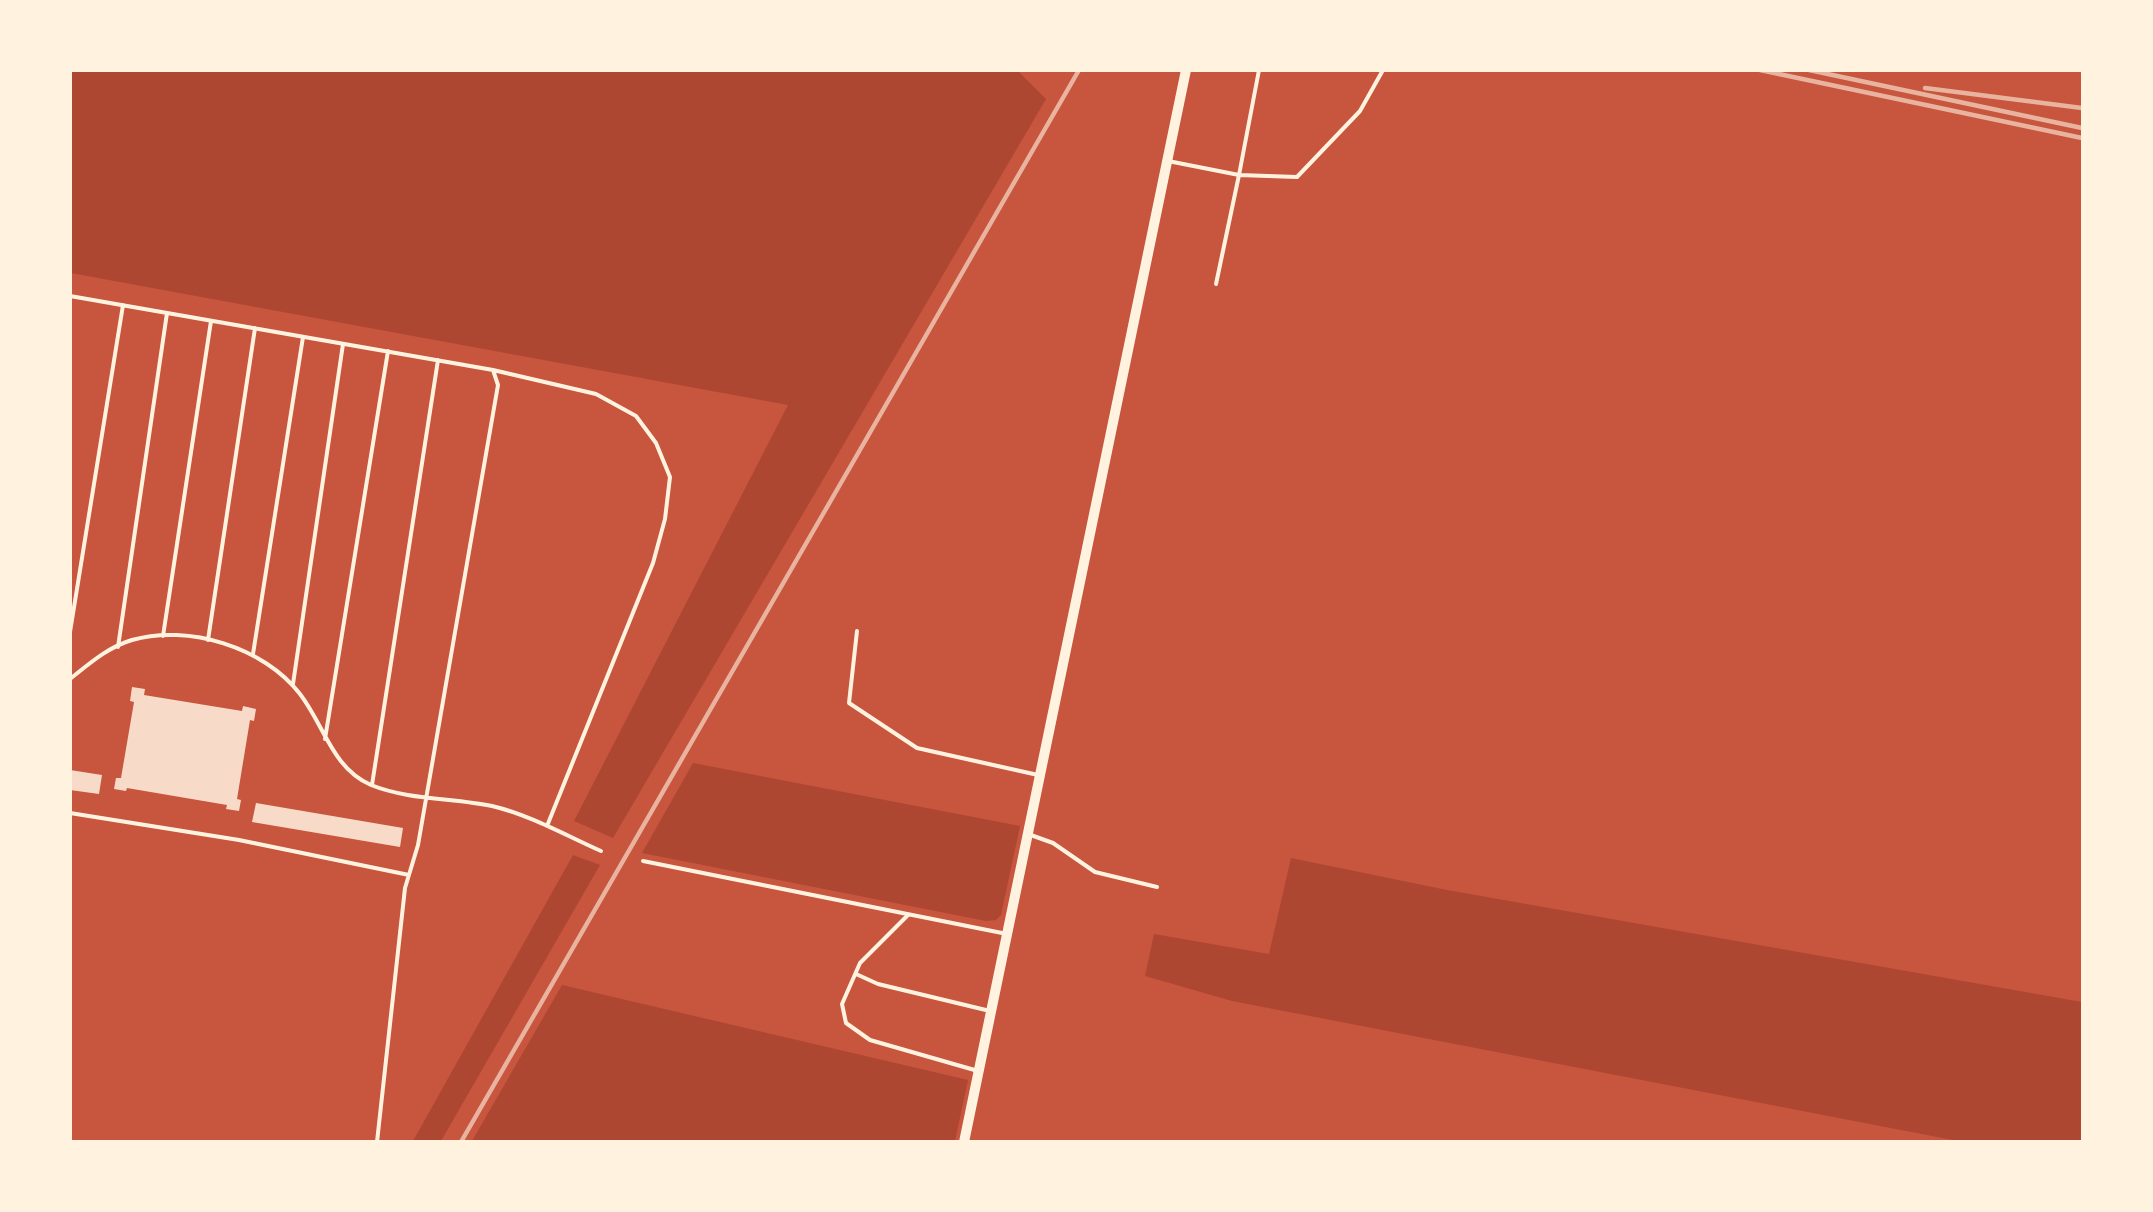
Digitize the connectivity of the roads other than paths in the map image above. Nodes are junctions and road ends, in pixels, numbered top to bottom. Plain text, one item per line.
1 (1186, 70) edge
2 (1259, 70) edge
3 (1383, 70) edge
4 (1167, 160) junction
5 (1239, 175) junction
6 (1216, 284) dead end
7 (70, 296) edge
8 (123, 305) junction
9 (167, 313) junction
10 (211, 321) junction
11 (255, 328) junction
12 (303, 336) junction
13 (344, 344) junction
14 (388, 351) junction
15 (438, 360) junction
16 (493, 370) junction
17 (857, 631) dead end
18 (70, 632) edge
19 (163, 636) junction
20 (208, 640) junction
21 (118, 647) junction
22 (253, 654) junction
23 (70, 678) edge
24 (293, 684) junction
25 (325, 739) junction
26 (1039, 775) junction
27 (372, 785) junction
28 (426, 797) junction
29 (70, 813) edge
30 (547, 826) junction
31 (1027, 834) junction
32 (601, 851) dead end
33 (643, 861) dead end
34 (409, 875) junction
35 (1157, 887) dead end
36 (908, 915) junction
37 (1008, 935) junction
38 (856, 974) junction
39 (992, 1011) junction
40 (979, 1071) junction
41 (377, 1142) edge
42 (964, 1142) edge

1 - 4 main road
2 - 5 lane
3 - 5 lane
4 - 5 lane
4 - 26 main road
5 - 6 lane
7 - 8 lane
8 - 9 lane
8 - 18 lane
9 - 10 lane
9 - 21 lane
10 - 11 lane
10 - 19 lane
11 - 12 lane
11 - 20 lane
12 - 13 lane
12 - 22 lane
13 - 14 lane
13 - 24 lane
14 - 15 lane
14 - 25 lane
15 - 16 lane
15 - 27 lane
16 - 28 lane
16 - 30 lane
17 - 26 lane
19 - 20 lane
19 - 21 lane
20 - 22 lane
21 - 23 lane
22 - 24 lane
24 - 25 lane
25 - 27 lane
26 - 31 main road
27 - 28 lane
28 - 30 lane
28 - 34 lane
29 - 34 lane
30 - 32 lane
31 - 35 lane
31 - 37 main road
33 - 36 lane
34 - 41 lane
36 - 37 lane
36 - 38 lane
37 - 39 main road
38 - 39 lane
38 - 40 lane
39 - 40 main road
40 - 42 main road

